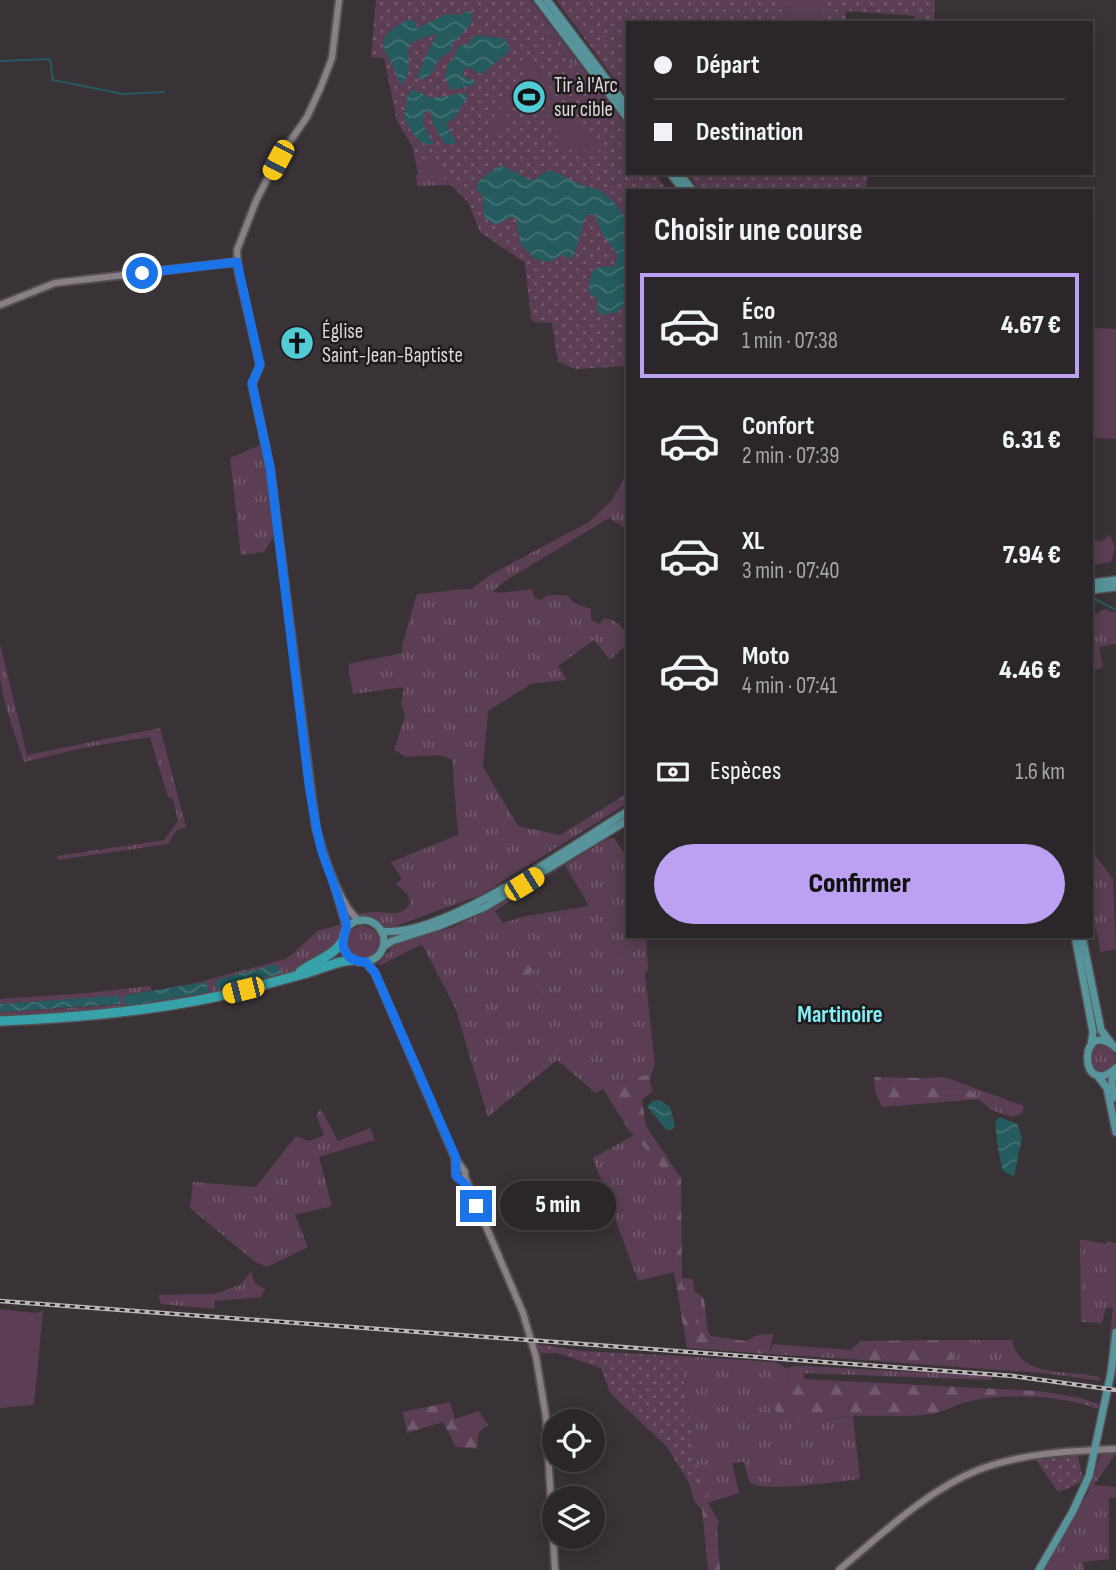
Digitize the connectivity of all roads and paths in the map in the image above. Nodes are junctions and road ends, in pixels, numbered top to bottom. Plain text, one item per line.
1 (340, 0) edge
2 (538, 0) edge
3 (547, 0) edge
4 (626, 105) edge
5 (626, 116) edge
6 (672, 175) edge
7 (681, 175) edge
8 (682, 189) edge
9 (691, 189) edge
10 (237, 262) junction
11 (0, 306) edge
12 (1116, 580) edge
13 (1093, 583) edge
14 (1116, 587) edge
15 (1093, 590) edge
16 (626, 812) edge
17 (626, 821) edge
18 (334, 881) junction
19 (360, 921) junction
20 (347, 929) junction
21 (381, 931) junction
22 (412, 932) junction
23 (1075, 938) edge
24 (1082, 938) edge
25 (342, 942) junction
26 (383, 947) junction
27 (375, 958) junction
28 (353, 960) junction
29 (366, 962) junction
30 (375, 973) junction
31 (296, 975) junction
32 (0, 1021) edge
33 (1091, 1046) junction
34 (1114, 1046) edge
35 (1115, 1069) edge
36 (1095, 1073) junction
37 (1114, 1116) junction
38 (1116, 1132) edge
39 (1116, 1332) edge
40 (1113, 1373) edge
41 (1116, 1449) edge
42 (1095, 1450) junction
43 (555, 1570) edge
44 (839, 1570) edge
45 (1039, 1570) edge

1 - 10 street
2 - 5 main road
3 - 4 main road
6 - 8 main road
7 - 9 main road
10 - 11 street
10 - 18 street
12 - 13 main road
14 - 15 main road
16 - 22 main road
17 - 22 main road
18 - 19 street
18 - 20 street
19 - 20 main road
19 - 21 main road
20 - 25 main road
21 - 22 main road
21 - 26 main road
22 - 26 main road
23 - 33 main road
24 - 34 main road
25 - 28 main road
25 - 31 highway
26 - 27 main road
27 - 29 main road
27 - 30 street
28 - 29 main road
28 - 31 highway
29 - 30 street
30 - 43 street
31 - 32 highway
33 - 34 main road
33 - 36 main road
35 - 36 main road
35 - 37 main road
36 - 37 main road
37 - 38 main road
39 - 40 main road
40 - 42 main road
41 - 42 street
42 - 44 street
42 - 45 main road

